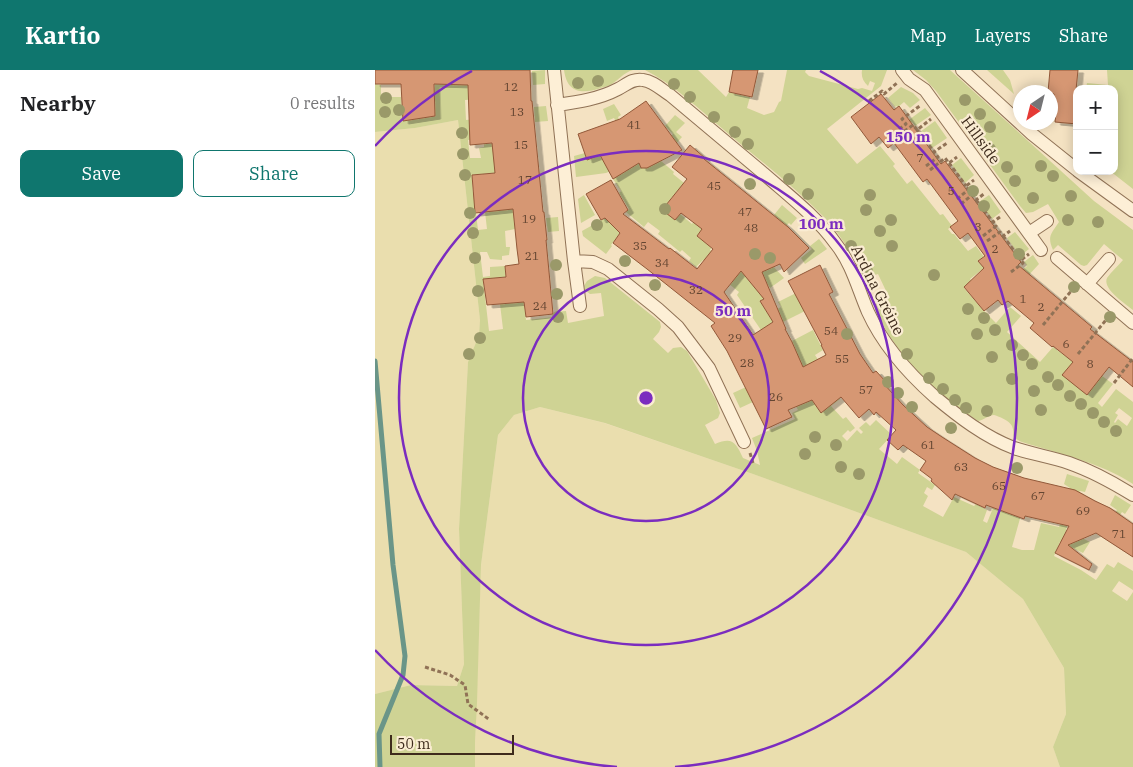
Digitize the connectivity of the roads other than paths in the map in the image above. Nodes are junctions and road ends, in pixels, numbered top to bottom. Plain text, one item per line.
1 (554, 70) edge
2 (962, 70) edge
3 (900, 76) edge
4 (557, 105) junction
5 (1073, 168) edge
6 (1083, 175) edge
7 (1133, 211) edge
8 (1047, 221) dead end
9 (1029, 233) junction
10 (1037, 250) road end
11 (1057, 258) dead end
12 (1109, 259) dead end
13 (574, 261) junction
14 (1087, 284) junction
15 (580, 306) dead end
16 (1133, 323) edge
17 (744, 442) dead end
18 (1133, 494) edge

1 - 4 street
2 - 5 street
3 - 9 street, Hillside
4 - 13 street
4 - 18 street, Ard na Gréine
6 - 7 street
8 - 9 street
9 - 10 street, Hillside
11 - 14 street
12 - 14 street
13 - 15 street
13 - 17 street
14 - 16 street

